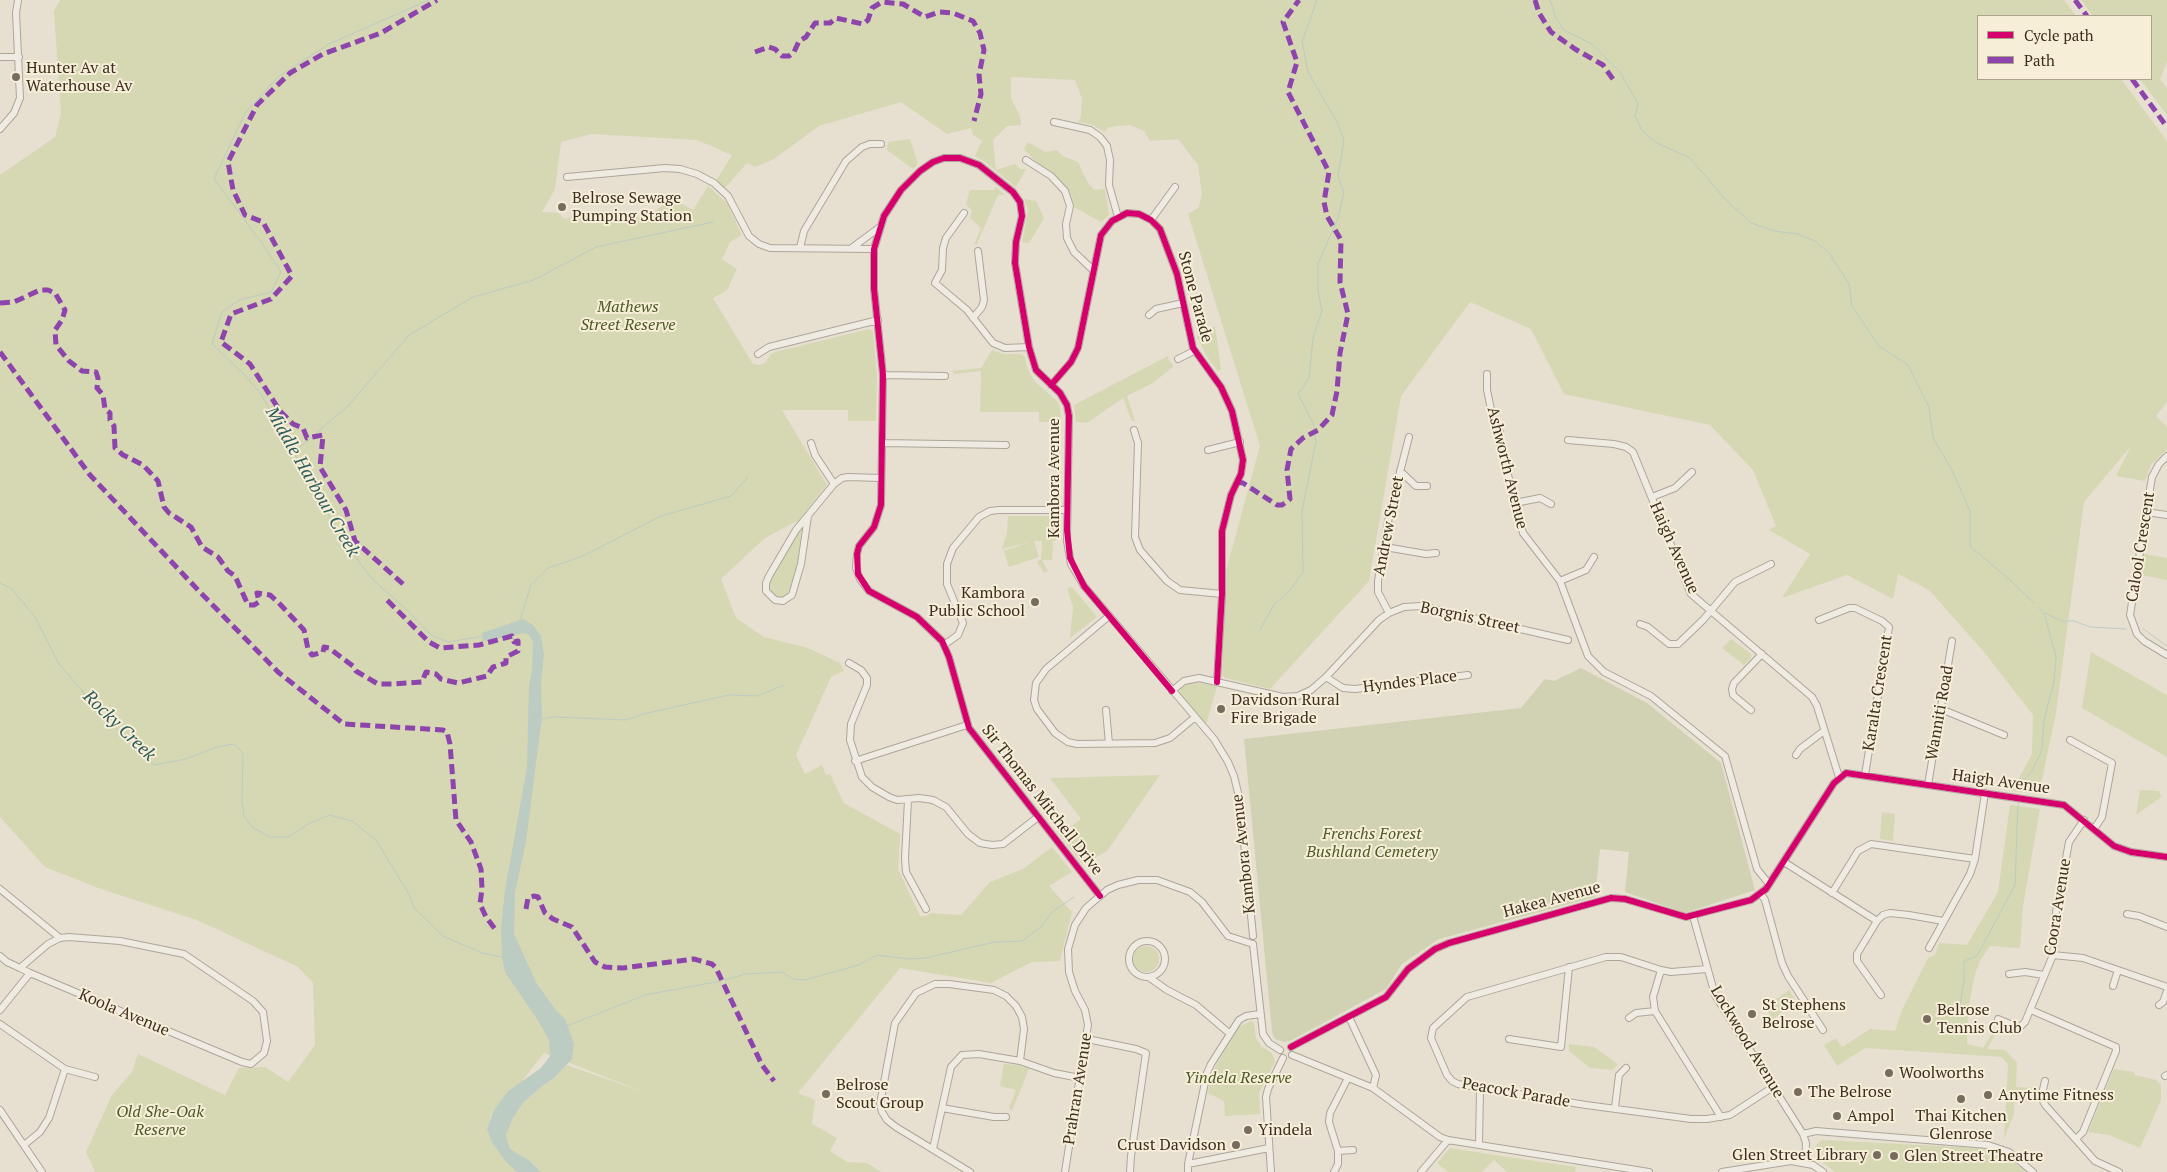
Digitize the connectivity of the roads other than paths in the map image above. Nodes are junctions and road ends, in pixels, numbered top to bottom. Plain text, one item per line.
1 (17, 1) edge
2 (0, 57) edge
3 (19, 57) junction
4 (1054, 122) dead end
5 (0, 129) edge
6 (881, 144) dead end
7 (1026, 160) dead end
8 (567, 177) dead end
9 (1175, 187) dead end
10 (964, 213) dead end
11 (1118, 217) junction
12 (1151, 220) junction
13 (880, 227) junction
14 (853, 247) junction
15 (800, 248) junction
16 (874, 249) junction
17 (978, 252) dead end
18 (1093, 270) junction
19 (1182, 303) junction
20 (1149, 315) dead end
21 (972, 318) junction
22 (878, 320) junction
23 (1029, 347) junction
24 (1194, 351) junction
25 (758, 354) dead end
26 (1178, 359) dead end
27 (1487, 374) dead end
28 (883, 375) junction
29 (945, 376) dead end
30 (1051, 385) junction
31 (1134, 430) dead end
32 (1409, 437) dead end
33 (1568, 440) dead end
34 (1240, 442) junction
35 (811, 443) dead end
36 (882, 443) junction
37 (1006, 445) dead end
38 (1208, 450) dead end
39 (2167, 456) edge
40 (1400, 471) junction
41 (1692, 472) dead end
42 (881, 478) junction
43 (834, 484) junction
44 (1426, 486) dead end
45 (1652, 497) junction
46 (1515, 503) junction
47 (1551, 504) dead end
48 (1067, 510) junction
49 (2146, 512) junction
50 (2167, 515) edge
51 (808, 516) junction
52 (1385, 547) junction
53 (1436, 553) dead end
54 (1594, 557) dead end
55 (1771, 564) dead end
56 (1560, 581) junction
57 (1222, 594) junction
58 (1710, 611) junction
59 (1389, 613) junction
60 (1109, 616) junction
61 (1819, 620) dead end
62 (1640, 624) dead end
63 (1568, 640) dead end
64 (1952, 641) dead end
65 (944, 645) junction
66 (1762, 654) junction
67 (2167, 656) edge
68 (849, 663) dead end
69 (1468, 675) dead end
70 (1326, 678) junction
71 (1217, 682) junction
72 (1172, 691) junction
73 (1941, 709) junction
74 (1106, 710) dead end
75 (1751, 710) dead end
76 (1194, 718) junction
77 (967, 725) junction
78 (1824, 731) junction
79 (2004, 735) dead end
80 (2070, 740) dead end
81 (1110, 744) junction
82 (1796, 755) dead end
83 (855, 761) junction
84 (1865, 776) junction
85 (1839, 777) junction
86 (1928, 785) junction
87 (1985, 794) junction
88 (908, 800) junction
89 (1038, 817) junction
90 (2084, 820) junction
91 (2094, 828) junction
92 (2167, 856) edge
93 (1975, 859) junction
94 (1784, 862) junction
95 (1770, 884) junction
96 (0, 889) edge
97 (1832, 893) junction
98 (1762, 894) junction
99 (1100, 896) junction
100 (926, 909) dead end
101 (2127, 914) dead end
102 (1693, 916) junction
103 (1877, 920) junction
104 (1943, 921) junction
105 (2167, 927) edge
106 (60, 938) junction
107 (1251, 941) junction
108 (1929, 948) dead end
109 (2053, 954) junction
110 (0, 956) edge
111 (1569, 967) junction
112 (20, 968) junction
113 (1707, 968) junction
114 (1660, 970) junction
115 (2118, 970) junction
116 (30, 973) junction
117 (2009, 974) dead end
118 (2044, 976) junction
119 (1150, 978) junction
120 (2113, 986) dead end
121 (2167, 989) edge
122 (1881, 995) dead end
123 (2159, 1005) dead end
124 (0, 1010) edge
125 (2031, 1010) junction
126 (1655, 1011) junction
127 (1260, 1014) junction
128 (1349, 1017) junction
129 (1629, 1018) dead end
130 (1998, 1019) dead end
131 (0, 1024) edge
132 (1823, 1030) dead end
133 (1229, 1033) junction
134 (1087, 1039) junction
135 (1508, 1039) dead end
136 (1291, 1047) junction
137 (1280, 1050) junction
138 (1292, 1055) junction
139 (1284, 1058) junction
140 (1020, 1061) junction
141 (1626, 1068) dead end
142 (65, 1069) junction
143 (95, 1077) dead end
144 (1080, 1078) junction
145 (1348, 1078) junction
146 (2045, 1082) dead end
147 (1773, 1087) junction
148 (1373, 1088) junction
149 (1480, 1088) junction
150 (942, 1108) junction
151 (1615, 1108) junction
152 (0, 1110) edge
153 (1006, 1117) dead end
154 (1720, 1117) junction
155 (1803, 1134) junction
156 (2076, 1139) junction
157 (1448, 1140) junction
158 (24, 1145) junction
159 (1478, 1145) junction
160 (1269, 1148) junction
161 (933, 1149) junction
162 (1353, 1150) dead end
163 (1338, 1151) junction
164 (1805, 1163) junction
165 (1188, 1164) junction
166 (1626, 1170) edge
167 (1735, 1171) edge
168 (42, 1172) edge
169 (970, 1172) edge
170 (1064, 1172) edge
171 (1130, 1172) edge
172 (1188, 1172) edge
173 (1272, 1172) edge
174 (1334, 1172) edge
175 (1421, 1172) edge
176 (1649, 1172) edge
177 (1722, 1172) edge
178 (1823, 1172) edge
179 (2033, 1172) edge
180 (2119, 1172) edge

1 - 3 street
2 - 3 street
3 - 5 street
4 - 11 street
6 - 15 street
7 - 18 street
8 - 15 street
9 - 12 street
10 - 21 street
11 - 12 street
11 - 18 street
12 - 19 street, Stone Parade
13 - 14 street
13 - 16 street, Sir Thomas Mitchell Drive
13 - 23 street, Sir Thomas Mitchell Drive
14 - 15 street
14 - 16 street
16 - 22 street, Sir Thomas Mitchell Drive
17 - 21 street
18 - 30 street
19 - 20 street
19 - 24 street, Stone Parade
21 - 23 street
22 - 25 street
22 - 28 street, Sir Thomas Mitchell Drive
23 - 30 street, Sir Thomas Mitchell Drive
24 - 26 street
24 - 34 street, Stone Parade
27 - 46 street, Ashworth Avenue
28 - 29 street
28 - 36 street, Sir Thomas Mitchell Drive
30 - 48 street, Kambora Avenue
31 - 57 street
32 - 40 street, Andrew Street
33 - 45 street, Haigh Avenue
34 - 38 street
34 - 57 street, Stone Parade
35 - 43 street
36 - 37 street
36 - 42 street, Sir Thomas Mitchell Drive
39 - 49 street, Calool Crescent
40 - 44 street
40 - 52 street, Andrew Street
41 - 45 street
42 - 43 street
42 - 65 street, Sir Thomas Mitchell Drive
43 - 51 street
45 - 58 street, Haigh Avenue
46 - 47 street
46 - 56 street, Ashworth Avenue
48 - 60 street, Kambora Avenue
48 - 65 street
49 - 50 street
49 - 67 street, Calool Crescent
51 - 51 street
52 - 53 street
52 - 59 street, Andrew Street
54 - 56 street
55 - 58 street
56 - 95 street, Ashworth Avenue
57 - 71 street, Stone Parade
58 - 62 street
58 - 66 street, Haigh Avenue
59 - 63 street, Borgnis Street
59 - 70 street, Borgnis Street
60 - 72 street, Kambora Avenue
60 - 81 street
61 - 84 street, Karalta Crescent
64 - 73 street, Wanniti Road
65 - 77 street, Sir Thomas Mitchell Drive
66 - 75 street
66 - 78 street, Haigh Avenue
68 - 83 street
69 - 70 street, Hyndes Place
70 - 71 street, Borgnis Street
71 - 72 street, Borgnis Street
72 - 76 street, Kambora Avenue
73 - 79 street
73 - 86 street, Wanniti Road
74 - 81 street
76 - 81 street
76 - 107 street, Kambora Avenue
77 - 83 street
77 - 89 street, Sir Thomas Mitchell Drive
78 - 82 street
78 - 85 street, Haigh Avenue
80 - 91 street
83 - 88 street
84 - 85 street, Haigh Avenue
84 - 86 street, Haigh Avenue
85 - 94 street, Hakea Avenue
86 - 87 street, Haigh Avenue
87 - 90 street, Haigh Avenue
87 - 93 street
88 - 89 street
88 - 100 street
89 - 99 street, Sir Thomas Mitchell Drive
90 - 91 street, Haigh Avenue
90 - 109 street, Coora Avenue
91 - 92 street, Haigh Avenue
93 - 97 street
93 - 104 street
94 - 95 street, Hakea Avenue
94 - 97 street
95 - 98 street, Hakea Avenue
96 - 106 street
97 - 103 street
98 - 102 street, Hakea Avenue
98 - 132 street
99 - 107 street, Prahran Avenue
99 - 134 street, Prahran Avenue
101 - 105 street
102 - 113 street, Lockwood Avenue
102 - 128 street, Hakea Avenue
103 - 104 street
103 - 122 street
104 - 108 street
106 - 112 street
106 - 116 street, Koola Avenue
107 - 127 street, Kambora Avenue
109 - 115 street
109 - 118 street, Coora Avenue
110 - 112 street, Koola Avenue
111 - 114 street, Peacock Parade
111 - 135 street
111 - 149 street, Peacock Parade
112 - 116 street, Koola Avenue
113 - 114 street, Peacock Parade
113 - 147 street, Lockwood Avenue
114 - 126 street
115 - 120 street
115 - 121 street
116 - 124 street
117 - 118 street
118 - 125 street, Coora Avenue
119 - 119 street
119 - 133 street
121 - 123 street
125 - 130 street, Coora Avenue
125 - 156 street
126 - 129 street
126 - 154 street
127 - 133 street
127 - 137 street, Kambora Avenue
128 - 136 street, Hakea Avenue
128 - 148 street
131 - 142 street
133 - 165 street
134 - 144 street, Prahran Avenue
134 - 171 street
136 - 137 street
136 - 138 street
137 - 139 street
138 - 139 street
138 - 145 street
139 - 160 street
140 - 144 street
140 - 150 street
140 - 161 street
141 - 151 street
142 - 143 street
142 - 158 street
144 - 170 street, Prahran Avenue
145 - 148 street
145 - 163 street
146 - 156 street
147 - 154 street, Peacock Parade
147 - 155 street, Lockwood Avenue
148 - 157 street
149 - 151 street, Peacock Parade
149 - 159 street
150 - 153 street
150 - 161 street
151 - 154 street, Peacock Parade
152 - 158 street
155 - 164 street, Lockwood Avenue
155 - 179 street
156 - 180 street
157 - 159 street
157 - 175 street
158 - 168 street
159 - 166 street
160 - 165 street
160 - 173 street
161 - 169 street
162 - 163 street
163 - 174 street
164 - 167 street
164 - 178 street
165 - 172 street
166 - 176 street
167 - 177 street

